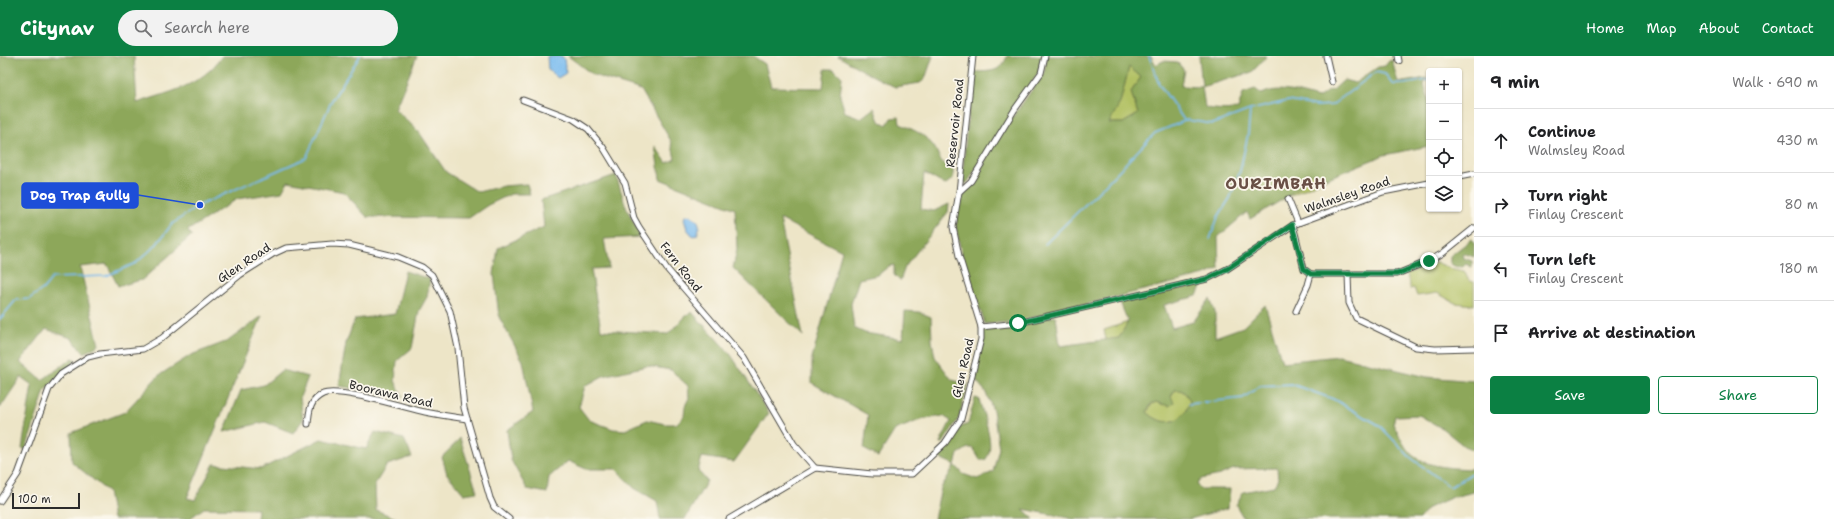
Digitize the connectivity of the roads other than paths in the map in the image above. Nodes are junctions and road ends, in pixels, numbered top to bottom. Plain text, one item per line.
1 (973, 56) edge
2 (1044, 56) edge
3 (1326, 56) edge
4 (1332, 82) dead end
5 (523, 100) dead end
6 (1474, 174) edge
7 (1462, 176) edge
8 (1426, 184) edge
9 (958, 192) junction
10 (1288, 199) dead end
11 (1298, 223) junction
12 (1292, 225) junction
13 (1474, 228) edge
14 (1311, 274) junction
15 (1348, 274) junction
16 (1296, 311) dead end
17 (981, 328) junction
18 (1474, 348) edge
19 (467, 419) junction
20 (308, 424) dead end
21 (815, 468) junction
22 (0, 500) edge
23 (509, 519) edge
24 (730, 519) edge

1 - 9 street, Reservoir Road
2 - 9 street
3 - 4 street
5 - 21 street, Fern Road
6 - 7 street
8 - 11 street, Walmsley Road
9 - 17 street, Glen Road
10 - 11 street
11 - 12 street, Walmsley Road
12 - 14 street
12 - 17 street, Walmsley Road
13 - 15 street
14 - 15 street
14 - 16 street
15 - 18 street
17 - 21 street, Glen Road
19 - 20 street, Boorawa Road
19 - 22 street, Glen Road
19 - 23 street, Glen Road
21 - 24 street

